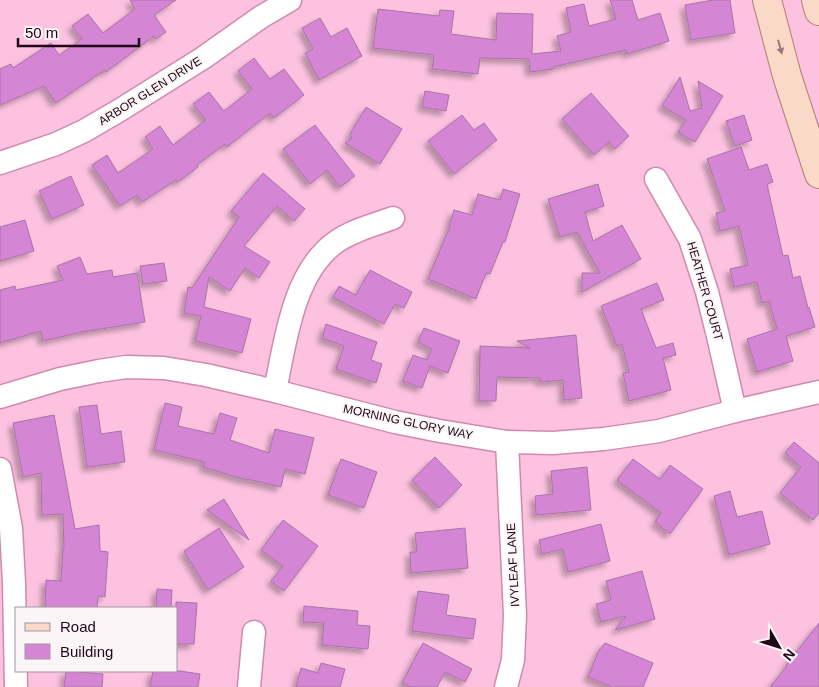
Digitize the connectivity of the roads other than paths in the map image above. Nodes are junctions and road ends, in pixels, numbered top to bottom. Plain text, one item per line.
1 (290, 0) edge
2 (767, 0) edge
3 (816, 0) edge
4 (819, 11) edge
5 (0, 163) edge
6 (819, 174) edge
7 (656, 179) dead end
8 (393, 218) dead end
9 (274, 391) junction
10 (819, 392) edge
11 (0, 397) edge
12 (736, 411) junction
13 (507, 442) junction
14 (0, 469) edge
15 (254, 632) dead end
16 (15, 635) edge
17 (16, 672) edge
18 (16, 687) edge
19 (249, 687) edge
20 (506, 687) edge

1 - 5 street, ARBOR GLEN DRIVE
2 -> 6 main road
3 - 4 main road
7 - 12 street, HEATHER COURT
8 - 9 street
9 - 11 street, MORNING GLORY WAY
9 - 13 street, MORNING GLORY WAY
10 - 12 street, MORNING GLORY WAY
12 - 13 street, MORNING GLORY WAY
13 - 20 street, IVYLEAF LANE
14 - 16 street
15 - 19 street
17 - 18 street

